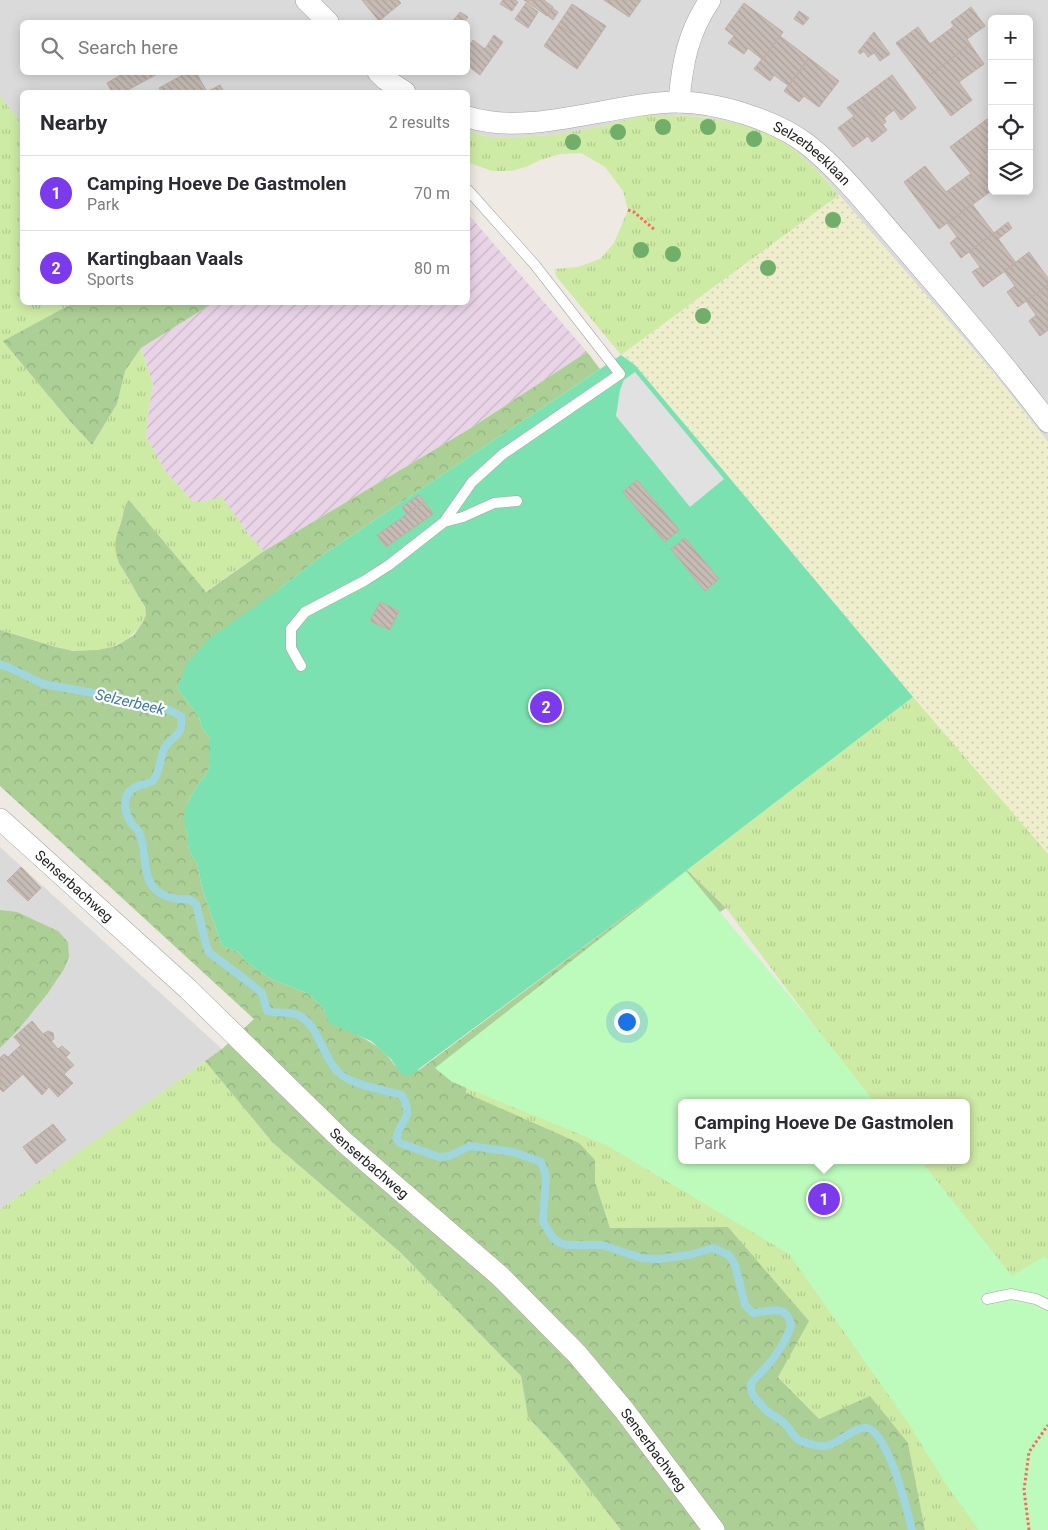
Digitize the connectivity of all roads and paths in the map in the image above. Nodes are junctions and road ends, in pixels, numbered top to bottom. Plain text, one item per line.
1 (306, 0) edge
2 (710, 0) edge
3 (326, 20) edge
4 (381, 75) edge
5 (402, 90) edge
6 (679, 102) junction
7 (470, 118) edge
8 (470, 192) edge
9 (628, 210) dead end
10 (655, 230) dead end
11 (1048, 422) edge
12 (517, 501) dead end
13 (444, 522) junction
14 (301, 666) dead end
15 (0, 819) edge
16 (987, 1299) dead end
17 (1048, 1305) edge
18 (1048, 1425) edge
19 (714, 1530) edge
20 (1029, 1530) edge

1 - 3 street
2 - 6 street
4 - 5 street
6 - 7 street, Selzerbeeklaan
6 - 11 street, Selzerbeeklaan
8 - 13 lane
9 - 10 path
12 - 13 lane
13 - 14 lane
15 - 19 street, Senserbachweg
16 - 17 lane
18 - 20 path

